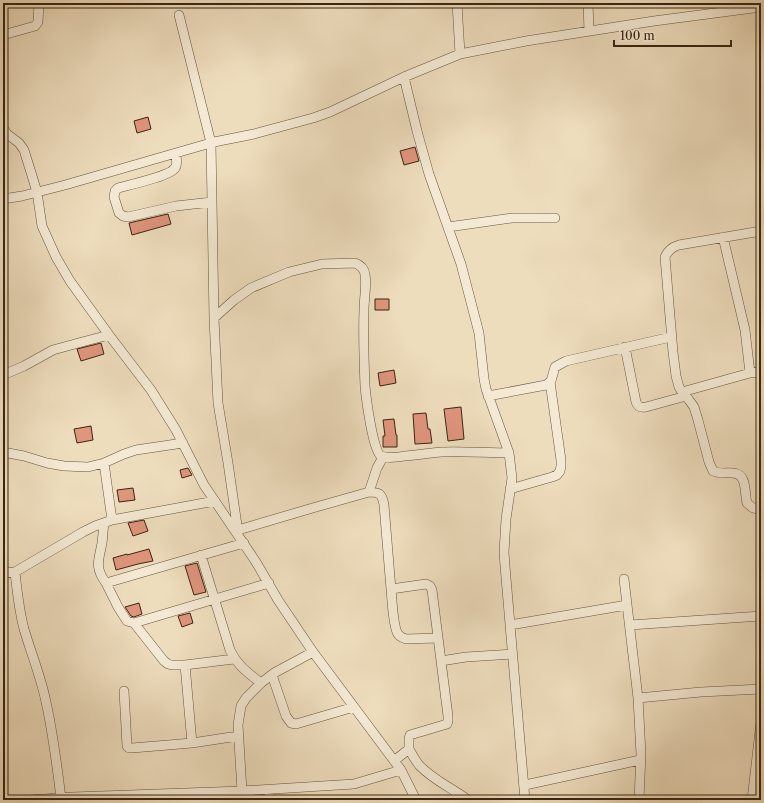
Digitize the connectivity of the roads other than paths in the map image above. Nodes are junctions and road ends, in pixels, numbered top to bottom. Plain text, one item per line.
1 (39, 3) edge
2 (457, 3) edge
3 (588, 3) edge
4 (761, 7) edge
5 (179, 15) dead end
6 (589, 31) junction
7 (3, 35) edge
8 (460, 54) junction
9 (404, 77) junction
10 (3, 128) edge
11 (211, 143) junction
12 (176, 153) junction
13 (37, 192) junction
14 (3, 199) edge
15 (212, 202) junction
16 (555, 218) dead end
17 (448, 227) junction
18 (761, 231) edge
19 (723, 237) junction
20 (214, 318) junction
21 (109, 335) junction
22 (671, 337) junction
23 (625, 348) junction
24 (761, 372) edge
25 (750, 373) junction
26 (3, 375) edge
27 (550, 382) junction
28 (684, 394) junction
29 (488, 396) junction
30 (183, 443) junction
31 (3, 452) edge
32 (509, 453) junction
33 (383, 457) junction
34 (104, 463) junction
35 (510, 489) junction
36 (370, 492) junction
37 (215, 501) junction
38 (761, 510) edge
39 (108, 522) junction
40 (238, 532) junction
41 (244, 543) junction
42 (201, 555) junction
43 (15, 572) junction
44 (3, 573) edge
45 (624, 580) dead end
46 (106, 583) junction
47 (268, 583) junction
48 (391, 589) junction
49 (214, 599) junction
50 (628, 605) junction
51 (761, 616) edge
52 (134, 623) junction
53 (510, 625) junction
54 (630, 625) junction
55 (438, 638) junction
56 (313, 652) junction
57 (513, 654) junction
58 (234, 659) junction
59 (441, 661) junction
60 (185, 665) junction
61 (272, 675) junction
62 (261, 683) junction
63 (761, 689) edge
64 (124, 691) dead end
65 (638, 698) junction
66 (354, 707) junction
67 (761, 722) edge
68 (238, 736) junction
69 (192, 743) junction
70 (409, 749) junction
71 (640, 760) junction
72 (394, 761) junction
73 (758, 766) edge
74 (401, 770) junction
75 (524, 785) junction
76 (269, 789) junction
77 (242, 791) junction
78 (61, 798) junction
79 (128, 798) edge
80 (73, 799) edge
81 (30, 800) edge
82 (270, 800) edge
83 (416, 800) edge
84 (468, 800) edge
85 (526, 800) edge
86 (639, 800) edge
87 (752, 800) edge

1 - 7 street
2 - 8 street
3 - 6 street
4 - 6 street
5 - 11 street
6 - 8 street
8 - 9 street
9 - 11 street
9 - 17 street
10 - 13 street
11 - 12 street
11 - 15 street
12 - 13 street
12 - 15 street
13 - 14 street
13 - 21 street
15 - 20 street
16 - 17 street
17 - 29 street
18 - 19 street
19 - 22 street
19 - 25 street
20 - 33 street
20 - 40 street
21 - 26 street
21 - 30 street
22 - 23 street
22 - 28 street
23 - 27 street
23 - 28 street
24 - 25 street
25 - 28 street
27 - 29 street
27 - 35 street
28 - 38 street
29 - 32 street
30 - 34 street
30 - 37 street
31 - 34 street
32 - 33 street
32 - 35 street
33 - 36 street
34 - 39 street
35 - 53 street
36 - 40 street
36 - 48 street
37 - 39 street
37 - 40 street
39 - 43 street
39 - 46 street
40 - 41 street
41 - 42 street
41 - 47 street
42 - 46 street
42 - 49 street
43 - 44 street
43 - 78 street
45 - 50 street
46 - 52 street
47 - 49 street
47 - 56 street
48 - 55 street
48 - 55 street
49 - 52 street
49 - 58 street
50 - 53 street
50 - 54 street
51 - 54 street
52 - 60 street
53 - 57 street
54 - 65 street
55 - 59 street
56 - 61 street
56 - 66 street
57 - 59 street
57 - 75 street
58 - 60 street
58 - 62 street
59 - 70 street
60 - 69 street
61 - 62 street
61 - 66 street
62 - 68 street
63 - 65 street
64 - 69 street
65 - 71 street
66 - 72 street
67 - 73 street
68 - 69 street
68 - 77 street
70 - 72 street
70 - 84 street
71 - 75 street
71 - 86 street
72 - 74 street
73 - 87 street
74 - 76 street
74 - 83 street
75 - 85 street
76 - 77 street
76 - 82 street
77 - 79 street
78 - 80 street
78 - 81 street
79 - 80 street

